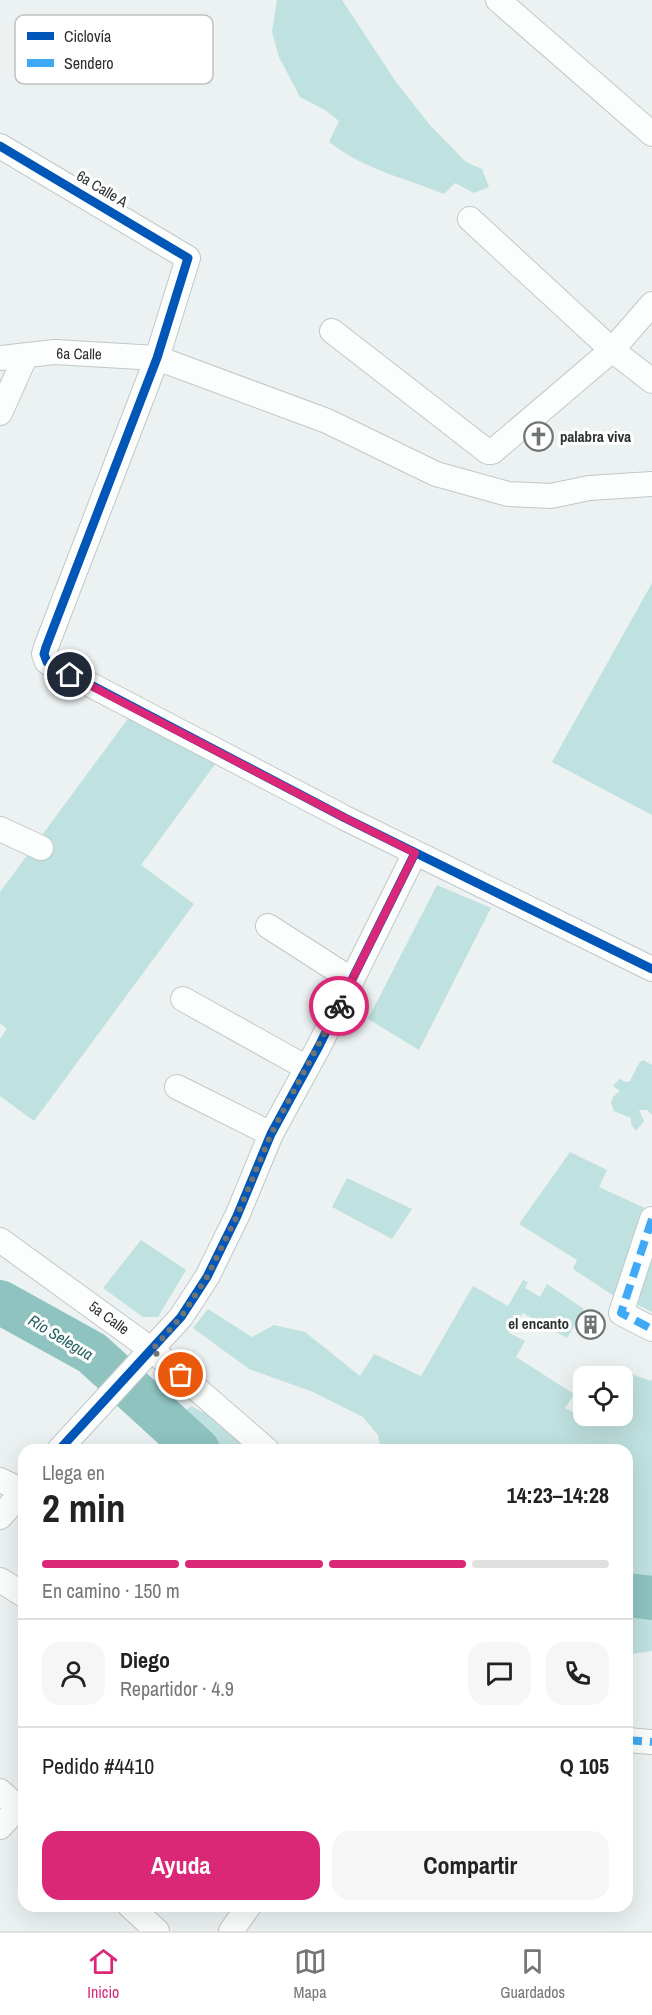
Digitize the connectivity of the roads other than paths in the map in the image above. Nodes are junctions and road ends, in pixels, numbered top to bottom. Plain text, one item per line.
1 (512, 5) edge
2 (652, 134) edge
3 (0, 146) edge
4 (470, 219) dead end
5 (652, 304) edge
6 (332, 331) dead end
7 (612, 351) junction
8 (26, 355) junction
9 (0, 358) edge
10 (157, 358) junction
11 (652, 381) edge
12 (0, 413) edge
13 (652, 484) edge
14 (0, 829) edge
15 (41, 848) dead end
16 (415, 853) junction
17 (268, 926) dead end
18 (652, 969) edge
19 (352, 980) junction
20 (183, 999) dead end
21 (307, 1068) junction
22 (177, 1087) dead end
23 (271, 1134) junction
24 (652, 1219) edge
25 (0, 1240) edge
26 (652, 1329) edge
27 (152, 1350) junction
28 (65, 1444) edge
29 (260, 1444) edge
30 (0, 1480) edge
31 (18, 1489) edge
32 (18, 1497) edge
33 (0, 1517) edge
34 (0, 1580) edge
35 (18, 1591) edge
36 (633, 1740) edge
37 (652, 1742) edge
38 (0, 1791) edge
39 (18, 1807) edge
40 (18, 1812) edge
41 (0, 1827) edge
42 (136, 1912) edge
43 (245, 1912) edge
44 (157, 1931) edge
45 (231, 1931) edge

1 - 2 street
3 - 10 street, 6a Calle A
4 - 7 street
5 - 7 street
6 - 7 street
7 - 11 street
8 - 9 street, 6a Calle
8 - 10 street, 6a Calle
8 - 12 street
10 - 13 street, 6a Calle
10 - 16 street
14 - 15 street
16 - 18 street
16 - 19 street
17 - 19 street
19 - 21 street
20 - 21 street
21 - 23 street
22 - 23 street
23 - 27 street
24 - 26 street
25 - 27 street, 5a Calle
27 - 28 street
27 - 29 street, 5a Calle
30 - 31 street
32 - 33 street
34 - 35 street
36 - 37 street
38 - 39 street
40 - 41 street
42 - 44 street
43 - 45 street

